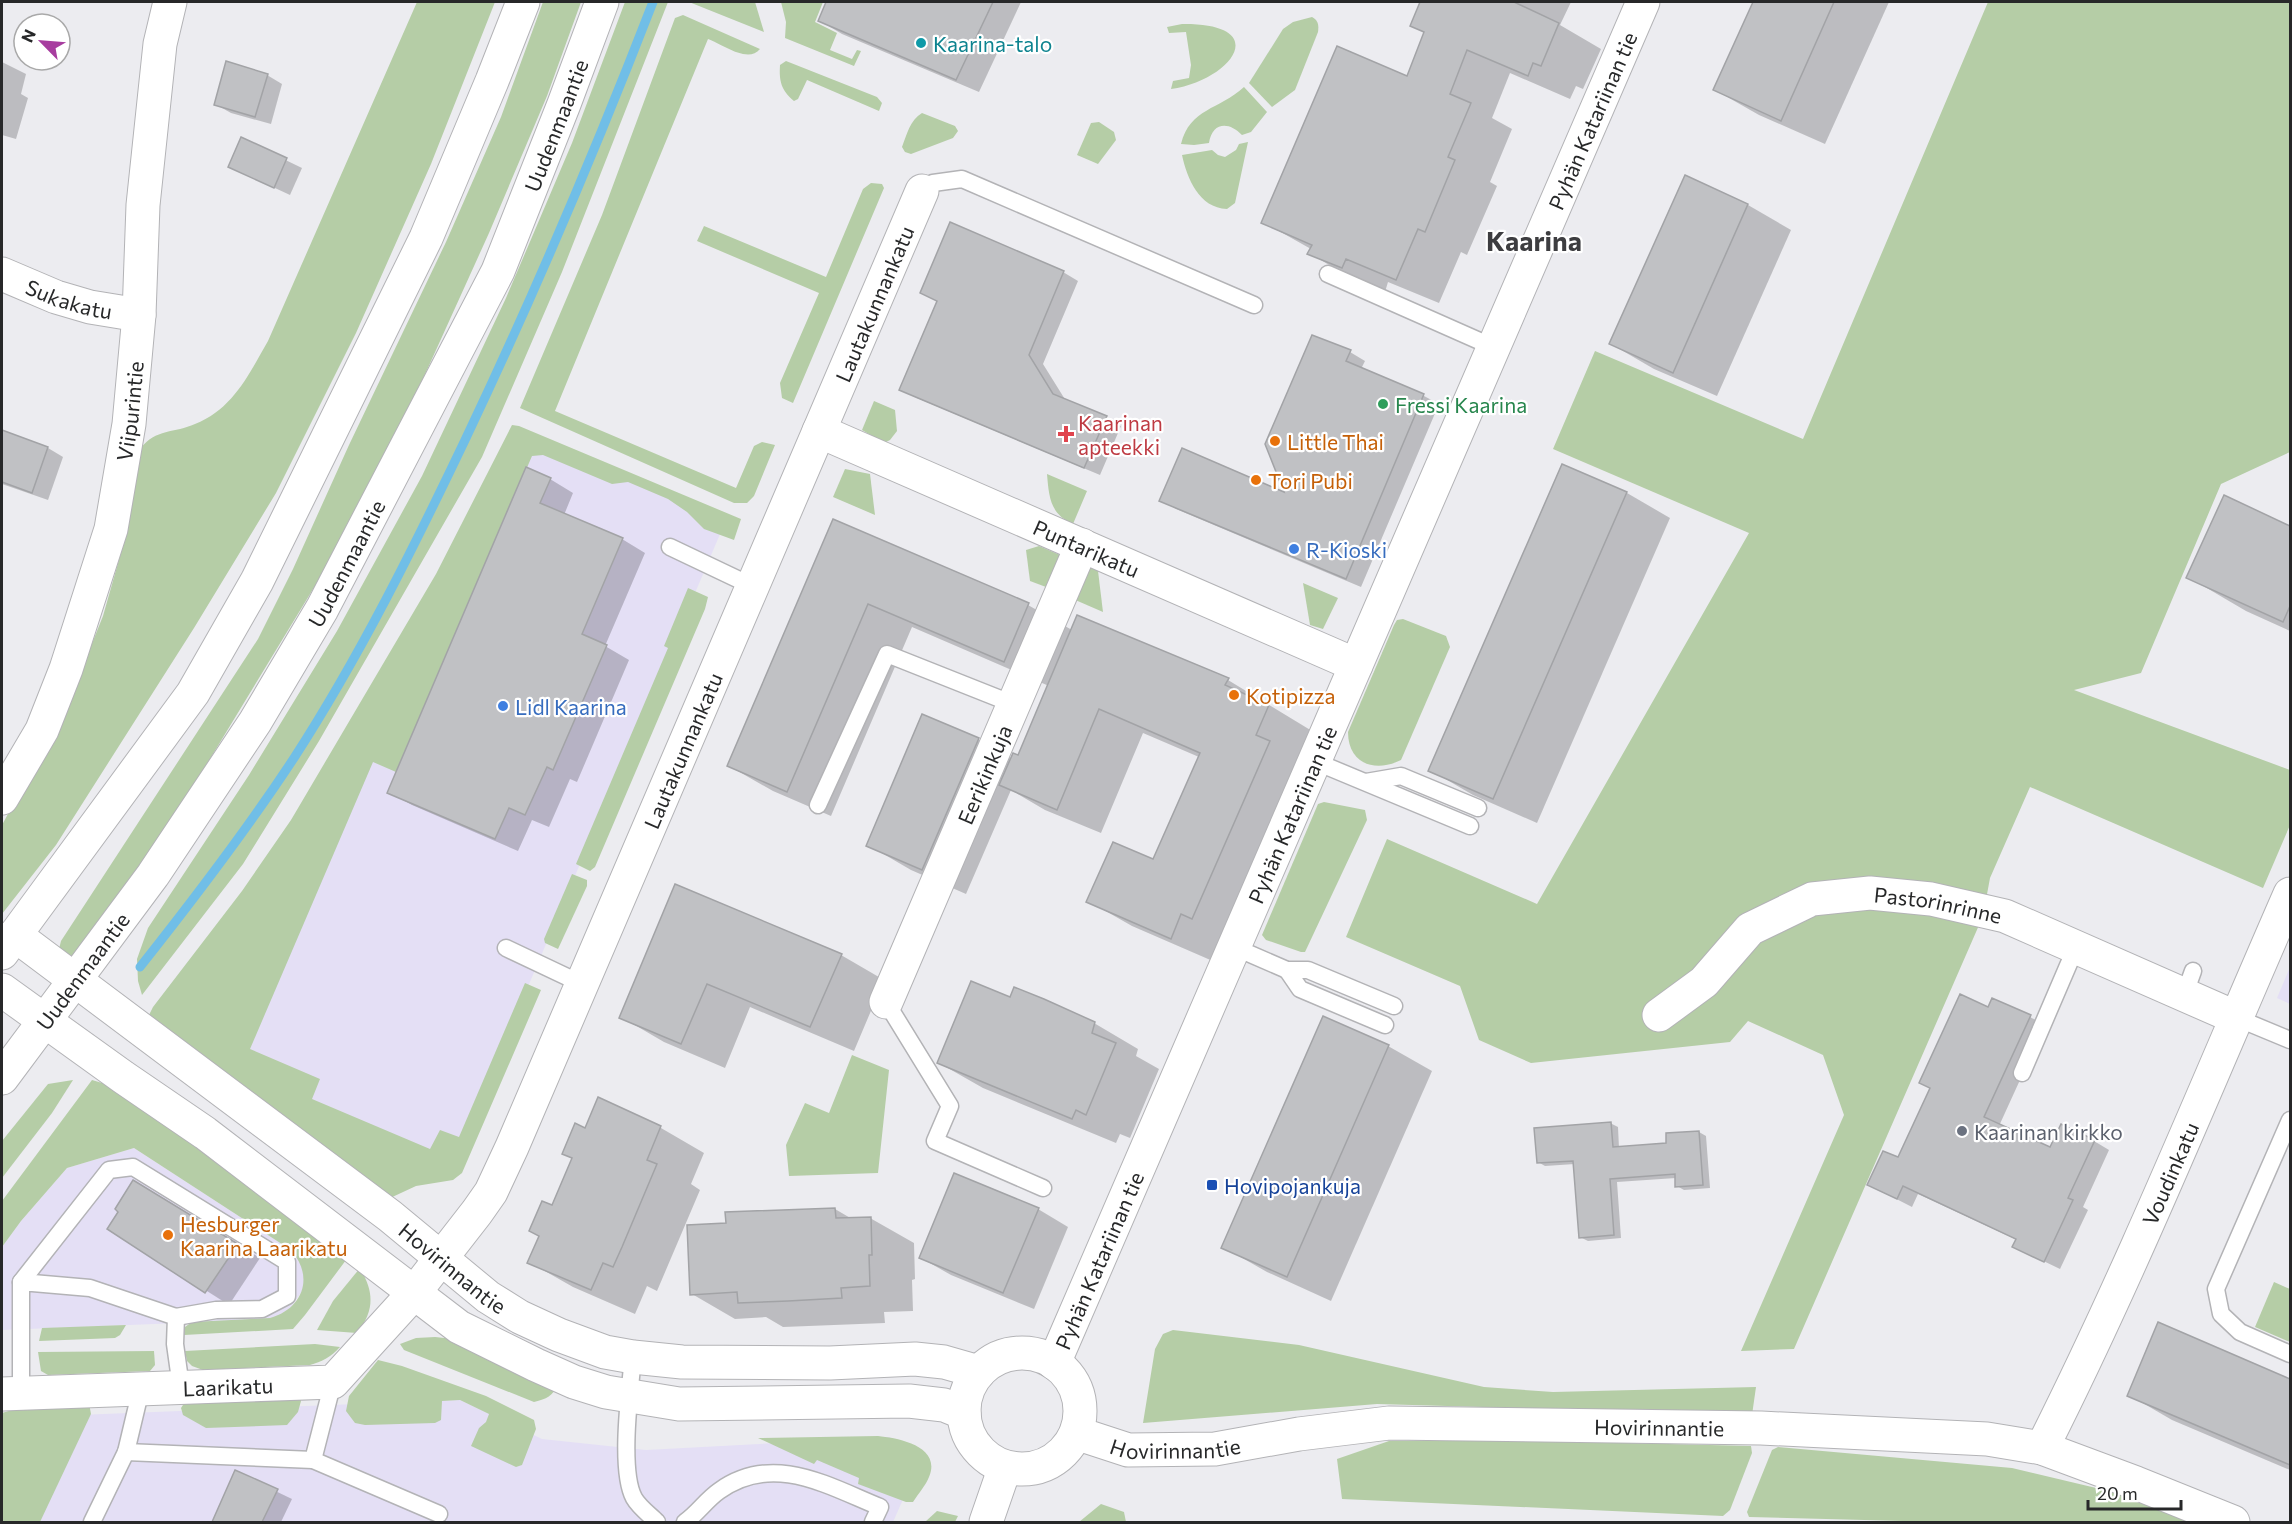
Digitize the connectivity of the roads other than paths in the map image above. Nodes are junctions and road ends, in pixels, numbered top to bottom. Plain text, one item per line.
1 (170, 2) edge
2 (522, 2) edge
3 (602, 2) edge
4 (1643, 2) edge
5 (922, 191) joint
6 (2, 274) edge
7 (1328, 274) dead end
8 (1254, 305) dead end
9 (139, 315) junction
10 (1493, 347) junction
11 (819, 430) junction
12 (1082, 545) junction
13 (670, 547) dead end
14 (752, 586) junction
15 (1356, 665) junction
16 (1013, 704) junction
17 (1314, 761) junction
18 (1365, 782) junction
19 (2, 798) edge
20 (818, 805) dead end
21 (1478, 808) dead end
22 (1470, 826) dead end
23 (2290, 894) edge
24 (8, 944) edge
25 (1234, 947) junction
26 (2076, 947) junction
27 (506, 948) dead end
28 (1287, 970) junction
29 (75, 982) junction
30 (582, 984) junction
31 (2, 990) edge
32 (886, 1002) joint
33 (1394, 1006) dead end
34 (1659, 1015) dead end
35 (2237, 1018) junction
36 (46, 1022) junction
37 (1385, 1025) dead end
38 (2290, 1040) edge
39 (2022, 1073) dead end
40 (2, 1078) edge
41 (2290, 1120) edge
42 (1043, 1188) dead end
43 (442, 1259) junction
44 (21, 1282) junction
45 (414, 1293) junction
46 (176, 1317) junction
47 (2290, 1354) edge
48 (633, 1357) junction
49 (1054, 1363) junction
50 (979, 1372) junction
51 (333, 1382) junction
52 (181, 1387) junction
53 (141, 1389) junction
54 (11, 1393) edge
55 (630, 1397) junction
56 (964, 1413) junction
57 (1076, 1433) junction
58 (2042, 1448) junction
59 (126, 1452) junction
60 (312, 1461) junction
61 (1005, 1467) junction
62 (439, 1514) dead end
63 (691, 1521) edge
64 (92, 1522) edge
65 (657, 1522) edge
66 (873, 1522) edge
67 (986, 1522) edge
68 (2233, 1522) edge

1 - 9 street, Viipurintie
2 - 24 street
3 - 29 street, Uudenmaantie
4 - 10 street, Pyhän Katariinan tie
5 - 8 lane
5 - 11 street, Lautakunnankatu
6 - 9 street, Sukakatu
7 - 10 lane
9 - 19 street, Viipurintie
10 - 15 street, Pyhän Katariinan tie
11 - 12 street, Puntarikatu
11 - 14 street, Lautakunnankatu
12 - 15 street, Puntarikatu
12 - 16 street, Eerikinkuja
13 - 14 lane
14 - 30 street, Lautakunnankatu
15 - 17 street, Pyhän Katariinan tie
16 - 20 lane
16 - 32 street, Eerikinkuja
17 - 18 lane
17 - 25 street, Pyhän Katariinan tie
18 - 21 lane
18 - 22 lane
23 - 35 street, Voudinkatu
24 - 29 street, Hovirinnantie
25 - 28 lane
25 - 49 street, Pyhän Katariinan tie
26 - 34 street, Pastorinrinne
26 - 35 street, Pastorinrinne
26 - 39 lane
27 - 30 lane
28 - 33 lane
28 - 37 lane
29 - 36 street, Uudenmaantie
29 - 43 street, Hovirinnantie
30 - 43 street, Lautakunnankatu
31 - 36 street, Hovirinnantie
32 - 42 lane
35 - 38 lane
35 - 58 street, Voudinkatu
36 - 40 street, Uudenmaantie
36 - 45 street, Hovirinnantie
41 - 47 lane
43 - 45 street, Lautakunnankatu
43 - 48 street, Hovirinnantie
44 - 46 lane
44 - 46 lane
44 - 54 lane
45 - 51 street
45 - 55 street, Hovirinnantie
46 - 52 lane
48 - 50 street, Hovirinnantie
48 - 55 lane
49 - 50 street
49 - 57 street
50 - 56 street
51 - 52 street, Laarikatu
51 - 60 lane
52 - 53 street, Laarikatu
53 - 54 street, Laarikatu
53 - 59 lane
55 - 56 street, Hovirinnantie
55 - 65 lane
56 - 61 street
57 - 58 street, Hovirinnantie
57 - 61 street
58 - 68 street, Hovirinnantie
59 - 60 lane
59 - 64 lane
60 - 62 lane
61 - 67 street
63 - 66 lane

